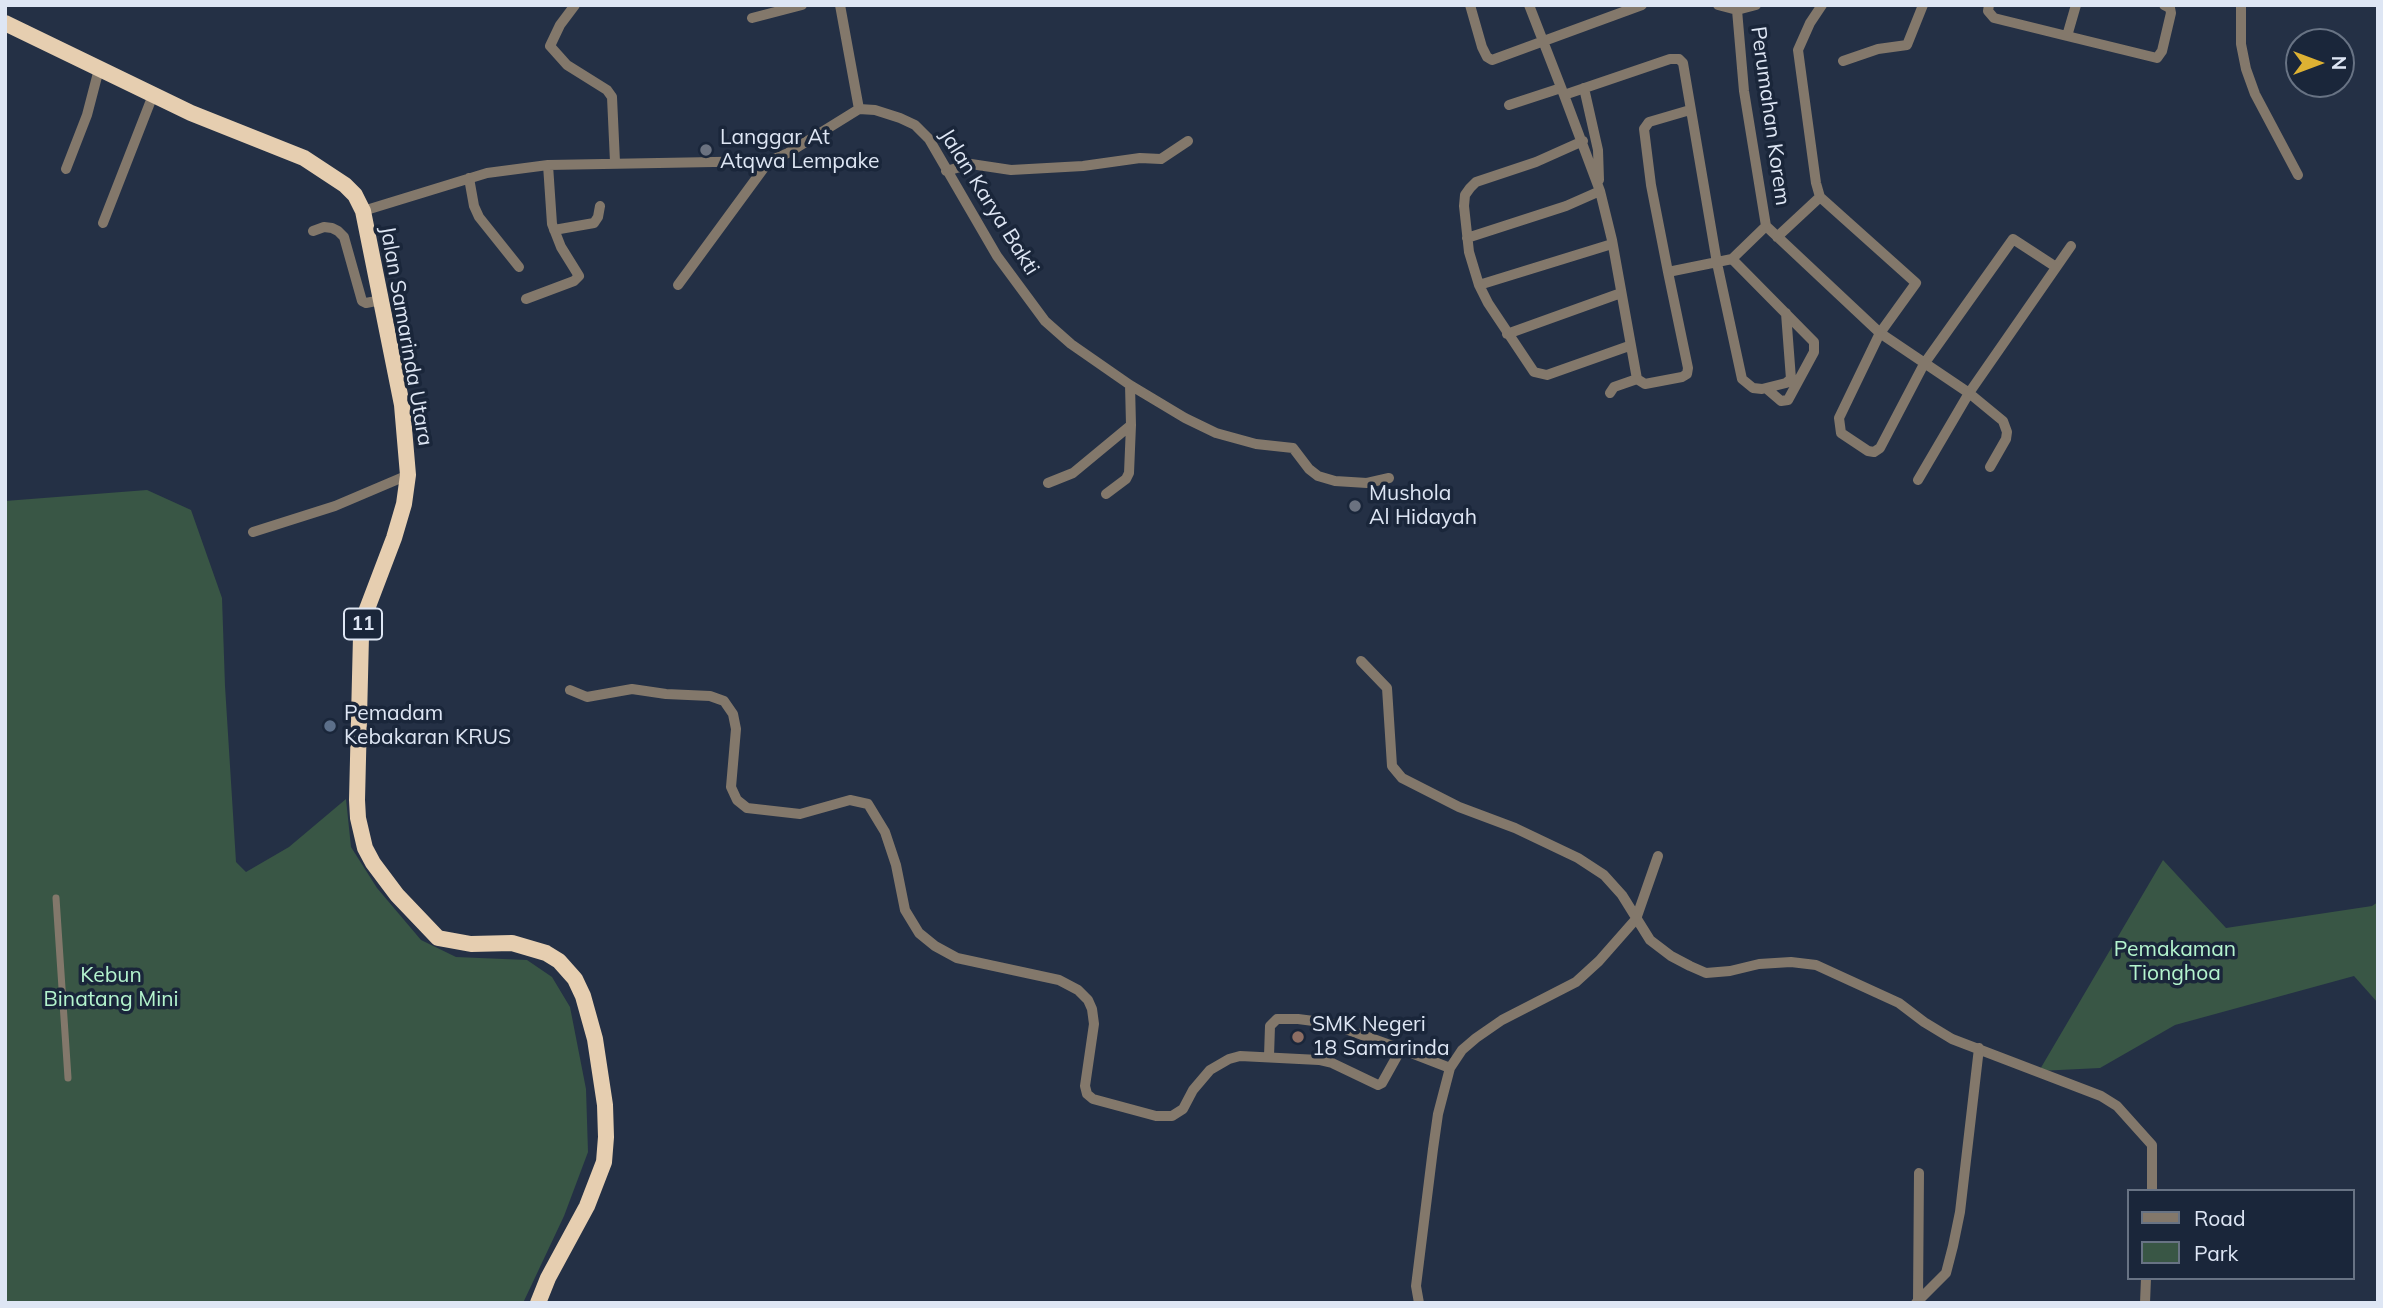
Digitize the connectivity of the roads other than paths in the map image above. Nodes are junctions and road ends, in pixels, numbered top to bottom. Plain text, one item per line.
1 (575, 5) edge
2 (802, 5) edge
3 (840, 5) edge
4 (1470, 5) edge
5 (1529, 5) edge
6 (1642, 5) edge
7 (1718, 5) edge
8 (1756, 5) edge
9 (1923, 5) edge
10 (1989, 5) edge
11 (2076, 5) edge
12 (2241, 5) edge
13 (1825, 6) edge
14 (2167, 7) edge
15 (1737, 10) junction
16 (752, 18) dead end
17 (5, 23) edge
18 (2067, 36) junction
19 (1544, 42) junction
20 (1843, 61) dead end
21 (99, 69) junction
22 (1584, 88) junction
23 (1563, 92) junction
24 (153, 95) junction
25 (1509, 105) dead end
26 (859, 109) junction
27 (1690, 110) junction
28 (1188, 141) dead end
29 (1583, 141) junction
30 (769, 161) junction
31 (615, 162) junction
32 (548, 165) junction
33 (66, 169) dead end
34 (946, 171) junction
35 (2298, 175) dead end
36 (468, 178) junction
37 (1600, 189) junction
38 (1820, 197) junction
39 (600, 205) dead end
40 (363, 211) junction
41 (103, 223) dead end
42 (1766, 226) junction
43 (554, 230) junction
44 (313, 231) dead end
45 (1777, 237) junction
46 (1467, 238) junction
47 (1612, 244) junction
48 (2071, 246) dead end
49 (1732, 259) junction
50 (1717, 263) junction
51 (519, 267) dead end
52 (2056, 267) junction
53 (1668, 272) junction
54 (678, 285) dead end
55 (1479, 285) junction
56 (1621, 293) junction
57 (526, 299) dead end
58 (381, 300) junction
59 (1786, 313) junction
60 (1880, 333) junction
61 (1507, 334) junction
62 (1629, 346) junction
63 (1924, 364) junction
64 (1637, 379) junction
65 (1795, 381) junction
66 (1130, 385) junction
67 (1767, 389) junction
68 (1610, 393) dead end
69 (1969, 393) junction
70 (1131, 425) junction
71 (1990, 467) dead end
72 (408, 475) junction
73 (1389, 478) dead end
74 (1918, 480) dead end
75 (1048, 483) dead end
76 (1105, 494) dead end
77 (253, 532) dead end
78 (1361, 661) dead end
79 (569, 690) dead end
80 (1658, 856) dead end
81 (56, 898) dead end
82 (1636, 919) junction
83 (1979, 1048) junction
84 (1401, 1049) junction
85 (1269, 1056) junction
86 (1450, 1068) junction
87 (68, 1078) dead end
88 (1919, 1173) dead end
89 (2152, 1189) edge
90 (2146, 1280) edge
91 (1917, 1302) edge
92 (538, 1303) edge
93 (1419, 1303) edge
94 (2145, 1303) edge

1 - 31 street
2 - 16 street
3 - 26 street
4 - 19 street
5 - 19 street
6 - 19 street
7 - 15 street
8 - 15 street
9 - 20 street
10 - 18 street
11 - 18 street
12 - 35 street
13 - 38 street, Perumahan Korem
14 - 18 street
15 - 42 street, Perumahan Korem
17 - 21 highway, Jalan Samarinda Utara / 11
19 - 23 street
21 - 24 highway, Jalan Samarinda Utara / 11
21 - 33 street
22 - 23 street
22 - 27 street
22 - 37 street
23 - 25 street
23 - 29 street
24 - 40 highway, Jalan Samarinda Utara / 11
24 - 41 street
26 - 30 street
26 - 34 street, Jalan Karya Bakti
27 - 50 street
27 - 53 street
28 - 34 street
29 - 37 street
29 - 46 street
30 - 31 street
30 - 54 street
31 - 32 street
32 - 36 street
32 - 43 street
34 - 66 street, Jalan Karya Bakti
36 - 40 street
36 - 51 street
37 - 46 street
37 - 47 street
38 - 45 street, Perumahan Korem
38 - 60 street, Perumahan Korem
39 - 43 street
40 - 58 highway, Jalan Samarinda Utara / 11
42 - 45 street, Perumahan Korem
42 - 49 street, Perumahan Korem
43 - 57 street
44 - 58 street
45 - 60 street, Perumahan Korem
46 - 55 street
47 - 55 street
47 - 56 street
48 - 52 street
49 - 50 street, Perumahan Korem
49 - 59 street
50 - 53 street, Perumahan Korem
50 - 67 street
52 - 63 street, Perumahan Korem
52 - 69 street
53 - 64 street
55 - 61 street
56 - 61 street
56 - 62 street
58 - 72 highway, Jalan Samarinda Utara / 11
59 - 65 street
59 - 65 street
60 - 63 street, Perumahan Korem
60 - 63 street, Perumahan Korem
61 - 62 street
62 - 64 street
63 - 69 street, Perumahan Korem
64 - 68 street
65 - 67 street
65 - 67 street
66 - 70 street
66 - 73 street, Jalan Karya Bakti
69 - 71 street, Perumahan Korem
69 - 74 street
70 - 75 street
70 - 76 street
72 - 77 street
72 - 92 highway, Jalan Samarinda Utara / 11
78 - 82 street
79 - 85 street
80 - 82 street
81 - 87 street
82 - 83 street
82 - 86 street
83 - 89 street
83 - 91 street
84 - 85 street
84 - 85 street
84 - 86 street
86 - 93 street
88 - 91 street
90 - 94 street

